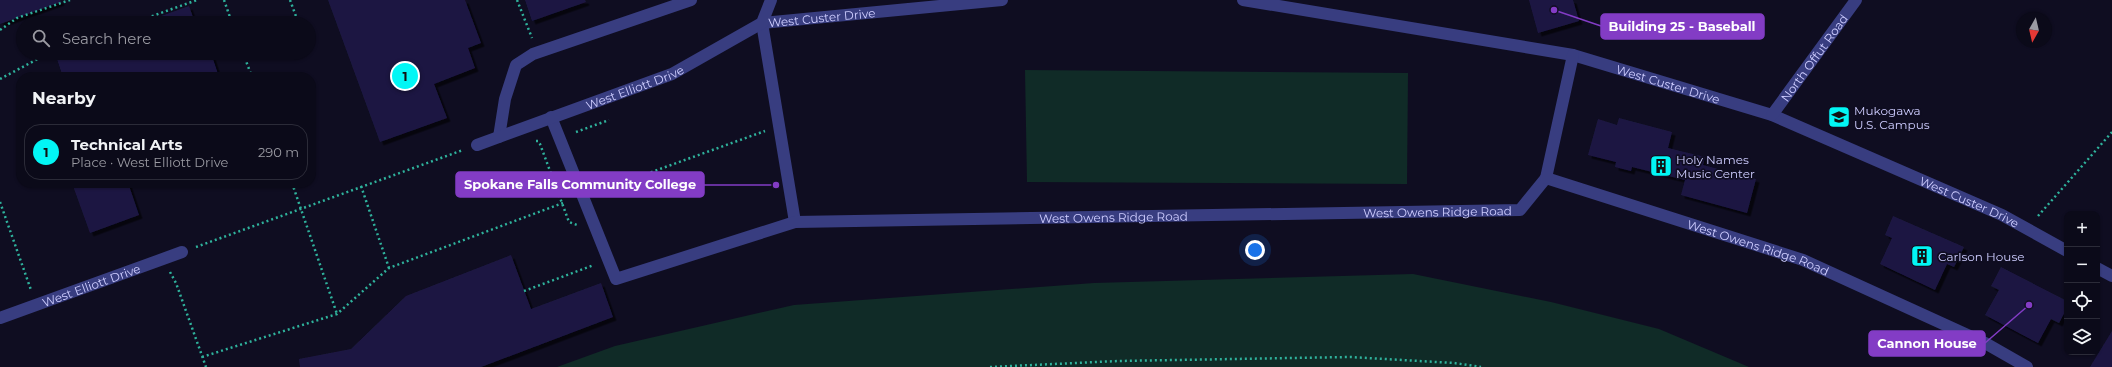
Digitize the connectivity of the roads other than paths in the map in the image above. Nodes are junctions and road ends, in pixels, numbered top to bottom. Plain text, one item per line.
1 (691, 0) edge
2 (771, 0) edge
3 (1002, 0) edge
4 (1243, 0) edge
5 (1856, 0) edge
6 (762, 23) junction
7 (1573, 55) junction
8 (1772, 115) junction
9 (552, 117) junction
10 (499, 137) junction
11 (477, 145) road end
12 (1546, 178) junction
13 (795, 222) junction
14 (2064, 249) edge
15 (182, 252) road end
16 (2100, 270) edge
17 (2112, 276) edge
18 (0, 318) edge
19 (2027, 367) edge

1 - 10 street
2 - 6 street
3 - 6 street, West Custer Drive
4 - 7 street, West Custer Drive
5 - 8 street, North Offut Road
6 - 9 street, West Elliott Drive
6 - 13 street
7 - 8 street, West Custer Drive
7 - 12 street
8 - 14 street, West Custer Drive
9 - 10 street, West Elliott Drive
9 - 13 street, West Owens Ridge Road
10 - 11 street, West Elliott Drive
12 - 13 street, West Owens Ridge Road
12 - 19 street, West Owens Ridge Road
15 - 18 street, West Elliott Drive
16 - 17 street

